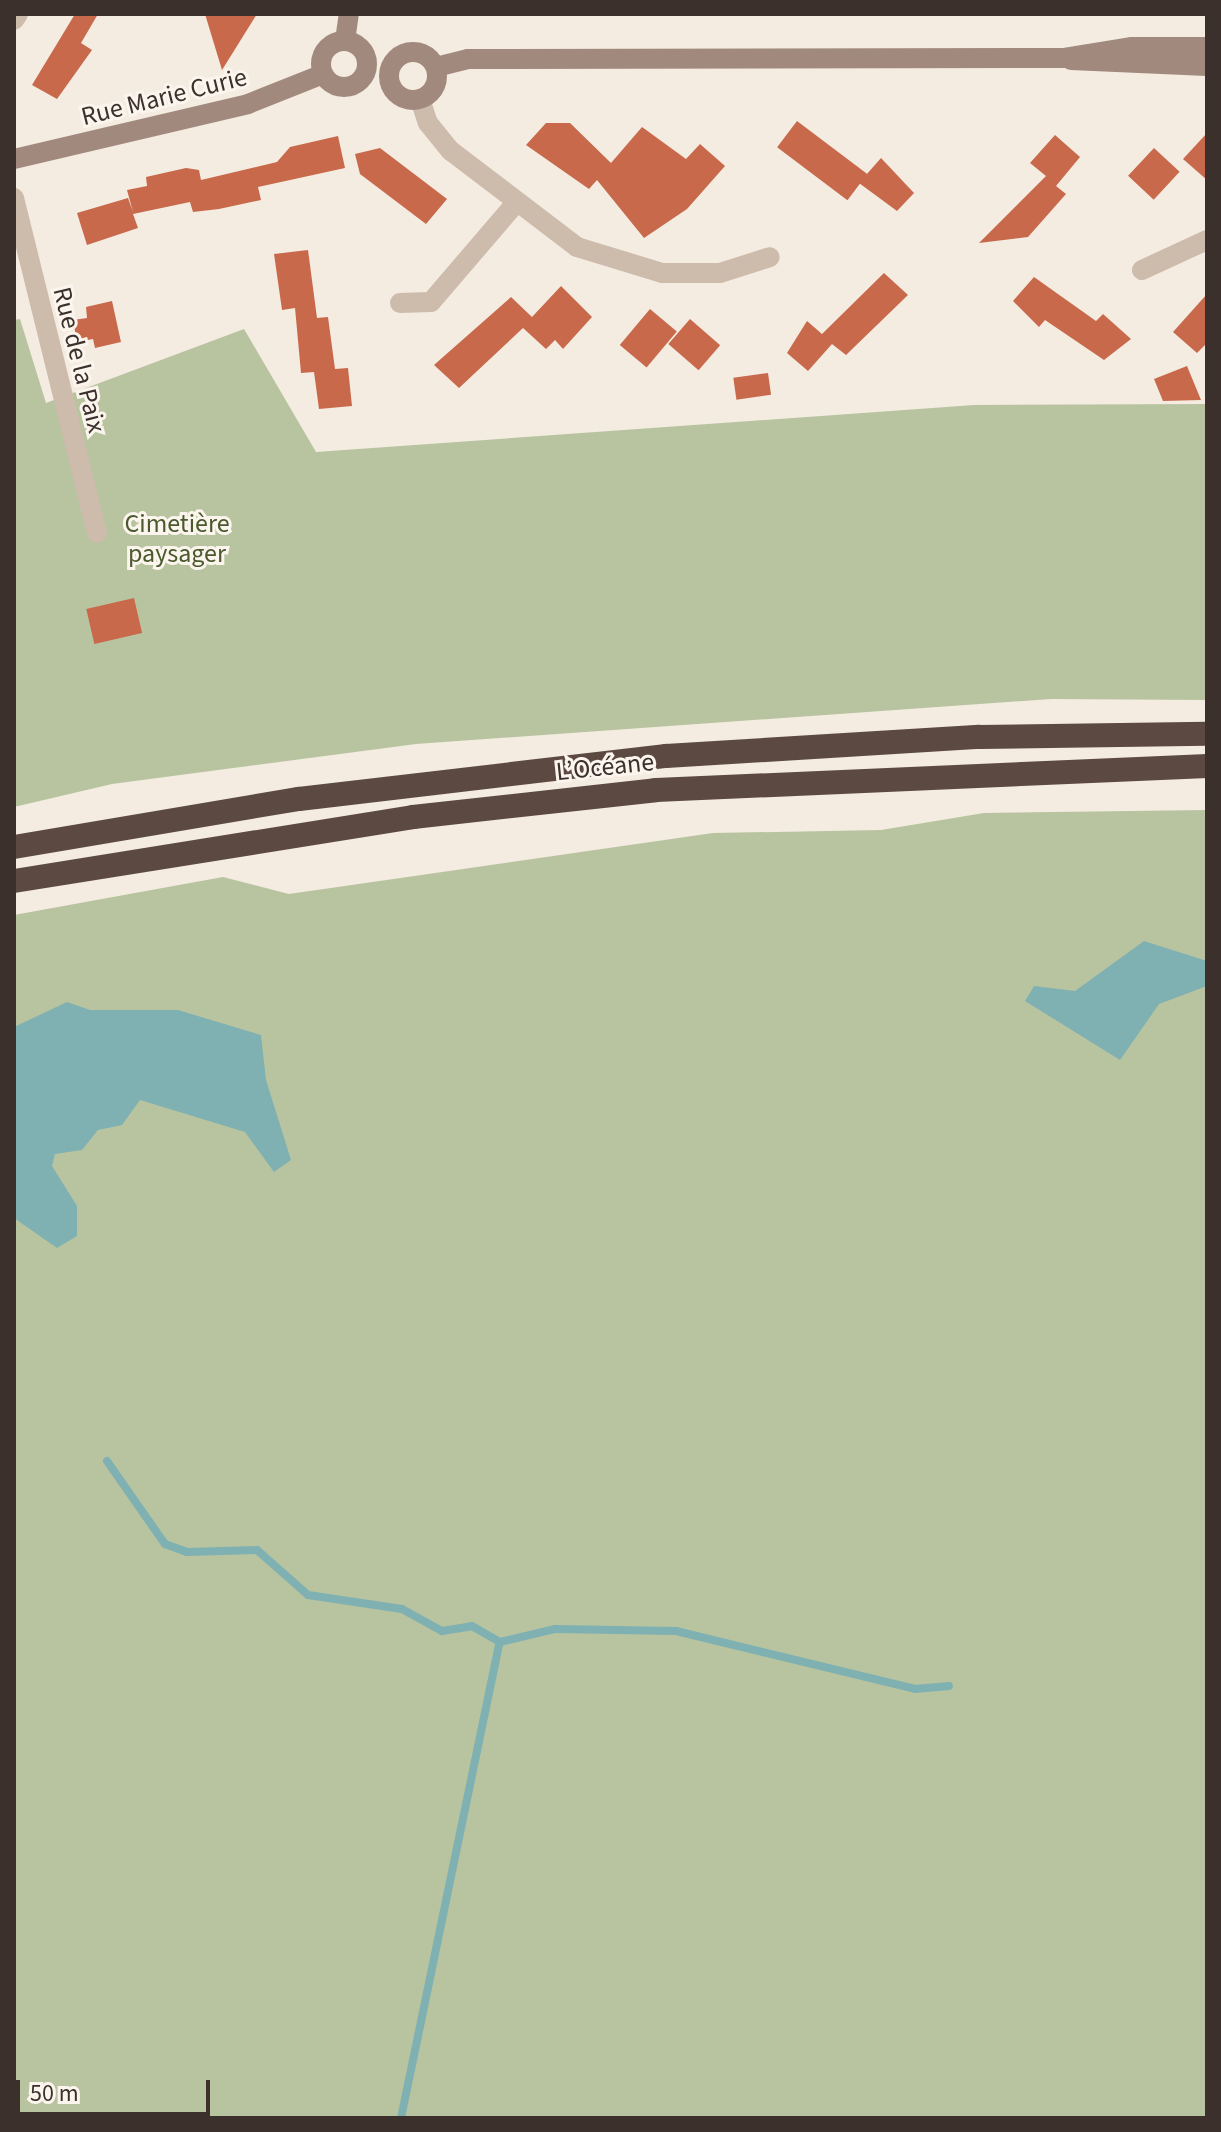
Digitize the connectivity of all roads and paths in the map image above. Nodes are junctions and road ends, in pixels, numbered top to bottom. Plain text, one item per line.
1 (18, 14) edge
2 (349, 14) edge
3 (14, 20) edge
4 (353, 45) junction
5 (1207, 47) edge
6 (400, 56) junction
7 (1063, 58) junction
8 (1207, 66) edge
9 (436, 67) junction
10 (323, 74) junction
11 (356, 84) junction
12 (392, 89) junction
13 (420, 99) junction
14 (14, 159) edge
15 (14, 198) edge
16 (516, 203) junction
17 (1207, 240) edge
18 (770, 257) dead end
19 (1142, 270) dead end
20 (400, 303) dead end
21 (97, 533) dead end
22 (1207, 734) edge
23 (1207, 766) edge
24 (14, 847) edge
25 (14, 881) edge

1 - 3 street
2 - 4 main road
4 - 6 main road
4 - 10 main road
4 - 11 main road
5 - 7 main road
6 - 9 main road
6 - 12 main road
7 - 8 main road
7 - 9 main road
9 - 13 main road
10 - 11 main road
10 - 14 main road, Rue Marie Curie
11 - 12 main road
12 - 13 main road
13 - 16 street
15 - 21 street, Rue de la Paix
16 - 18 street
16 - 20 street
17 - 19 street
22 - 24 highway, L’Océane
23 - 25 highway, L’Océane

